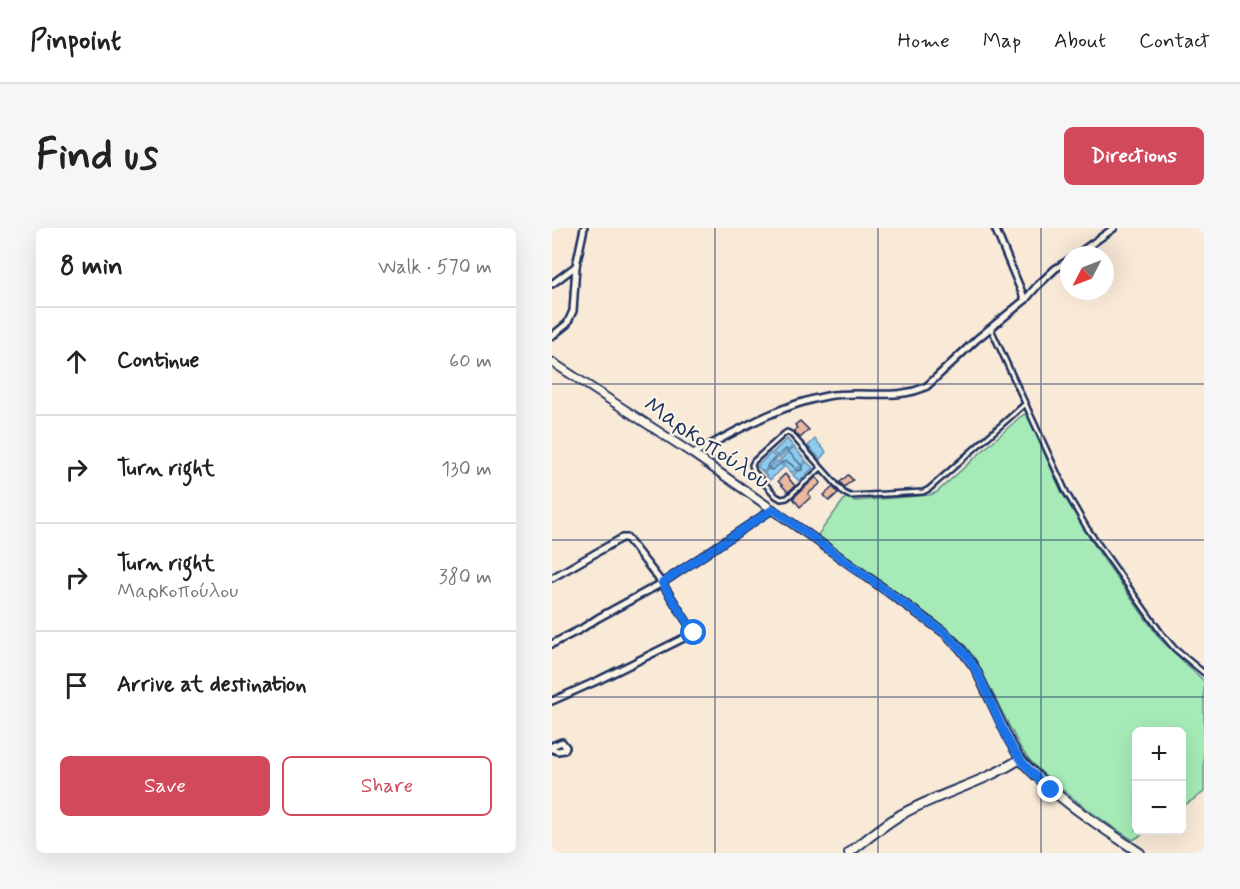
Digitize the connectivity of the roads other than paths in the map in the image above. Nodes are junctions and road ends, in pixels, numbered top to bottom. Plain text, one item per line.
1 (584, 228) edge
2 (995, 228) edge
3 (1114, 228) edge
4 (1089, 246) edge
5 (576, 266) junction
6 (1060, 267) edge
7 (552, 284) edge
8 (1025, 300) junction
9 (990, 327) junction
10 (552, 336) edge
11 (552, 362) edge
12 (1026, 403) junction
13 (693, 454) junction
14 (821, 468) junction
15 (773, 509) junction
16 (552, 578) edge
17 (662, 583) junction
18 (552, 644) edge
19 (1204, 673) edge
20 (552, 701) edge
21 (1020, 759) junction
22 (849, 853) edge
23 (1140, 853) edge

1 - 5 street
2 - 8 street
3 - 4 street
5 - 7 street
5 - 10 street
6 - 8 street
8 - 9 street
9 - 12 lane
9 - 13 street
11 - 13 street, Μαρκοπούλου
12 - 14 lane
12 - 19 lane
13 - 15 street, Μαρκοπούλου
14 - 14 lane
15 - 17 street
15 - 21 street, Μαρκοπούλου
16 - 17 street
17 - 18 street
17 - 20 street
21 - 22 main road
21 - 23 main road, Μαρκοπούλου

